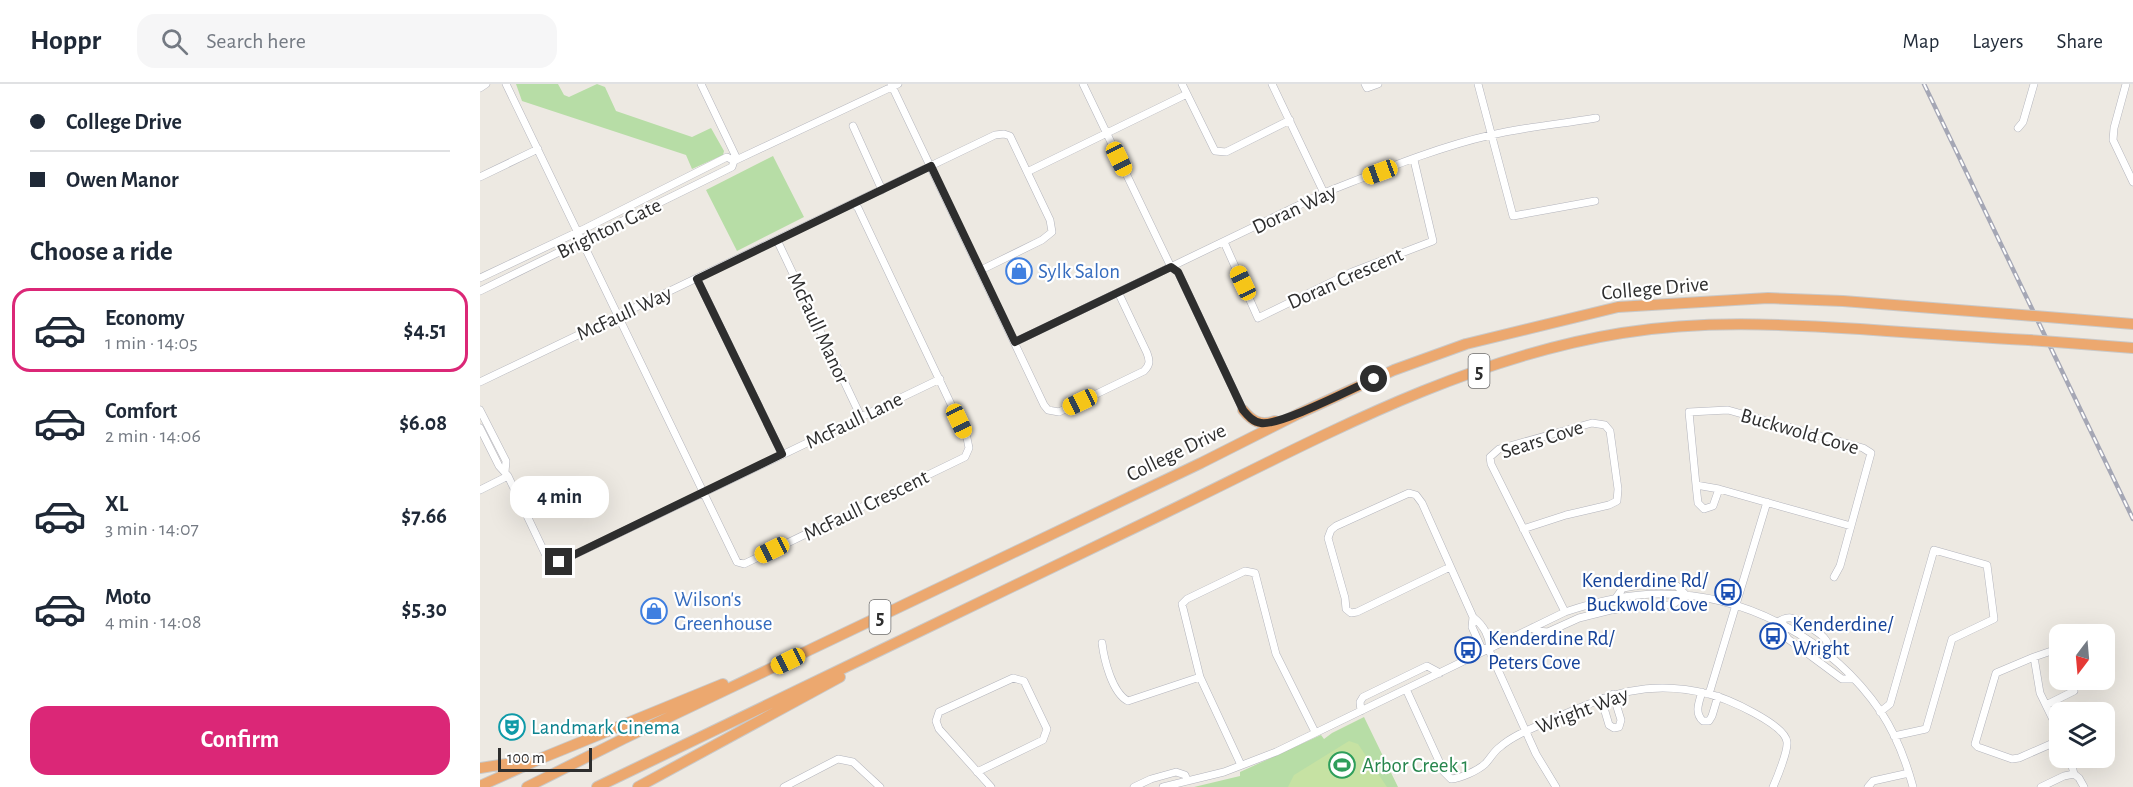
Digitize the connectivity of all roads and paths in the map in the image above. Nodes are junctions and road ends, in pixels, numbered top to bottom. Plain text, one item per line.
1 (486, 84) edge
2 (506, 84) edge
3 (701, 84) edge
4 (1083, 84) edge
5 (1182, 84) edge
6 (1272, 84) edge
7 (1365, 84) edge
8 (1378, 84) edge
9 (1478, 84) edge
10 (2034, 84) edge
11 (2126, 84) edge
12 (894, 85) edge
13 (480, 88) edge
14 (1187, 94) junction
15 (1596, 118) dead end
16 (1290, 120) junction
17 (853, 126) dead end
18 (2018, 128) dead end
19 (1107, 133) junction
20 (1492, 135) junction
21 (538, 149) junction
22 (735, 160) junction
23 (1414, 160) junction
24 (931, 166) junction
25 (1027, 172) junction
26 (480, 177) edge
27 (2133, 182) edge
28 (882, 190) junction
29 (1324, 194) junction
30 (1595, 201) dead end
31 (853, 203) junction
32 (578, 232) junction
33 (777, 240) junction
34 (582, 241) junction
35 (1224, 242) junction
36 (1171, 267) junction
37 (981, 270) junction
38 (480, 278) edge
39 (697, 279) junction
40 (480, 291) edge
41 (1119, 294) junction
42 (618, 316) junction
43 (2133, 324) edge
44 (1015, 342) junction
45 (2133, 348) edge
46 (939, 379) junction
47 (480, 382) edge
48 (480, 410) edge
49 (1243, 410) joint
50 (1298, 414) junction
51 (861, 417) junction
52 (480, 428) edge
53 (782, 454) junction
54 (507, 474) junction
55 (1696, 485) junction
56 (1719, 489) junction
57 (480, 490) edge
58 (703, 494) junction
59 (1767, 502) junction
60 (1851, 526) junction
61 (1523, 529) junction
62 (1450, 567) junction
63 (1834, 577) dead end
64 (1686, 595) junction
65 (975, 604) junction
66 (1735, 605) junction
67 (1565, 612) junction
68 (1781, 624) junction
69 (1532, 628) junction
70 (829, 642) junction
71 (1102, 643) dead end
72 (1489, 650) junction
73 (2049, 652) edge
74 (1827, 654) junction
75 (2034, 657) junction
76 (1440, 673) junction
77 (1200, 677) junction
78 (1853, 679) junction
79 (1406, 689) junction
80 (2074, 691) dead end
81 (1706, 693) junction
82 (1612, 694) junction
83 (1718, 696) junction
84 (1601, 699) junction
85 (2046, 705) junction
86 (1360, 711) junction
87 (1880, 711) junction
88 (2049, 711) edge
89 (1526, 731) junction
90 (1315, 732) junction
91 (1894, 736) junction
92 (2049, 745) edge
93 (542, 758) junction
94 (1241, 765) junction
95 (480, 768) edge
96 (2072, 768) edge
97 (977, 772) junction
98 (1909, 773) junction
99 (2074, 774) junction
100 (1894, 777) junction
101 (1187, 780) junction
102 (480, 786) edge
103 (527, 787) edge
104 (597, 787) edge
105 (638, 787) edge
106 (784, 787) edge
107 (880, 787) edge
108 (991, 787) edge
109 (1134, 787) edge
110 (1163, 787) edge
111 (1556, 787) edge
112 (1773, 787) edge
113 (1868, 787) edge
114 (1896, 787) edge
115 (1913, 787) edge
116 (2041, 787) edge
117 (2084, 787) edge

1 - 13 street
2 - 21 street, McFaull Crescent
3 - 22 street
4 - 19 street
5 - 14 street
6 - 16 street
7 - 8 street
9 - 20 street
10 - 18 street
11 - 27 street
12 - 22 street, Brighton Gate
12 - 24 street
14 - 16 street
14 - 19 street
15 - 20 street, Doran Way
16 - 29 street
17 - 28 street
19 - 25 street
19 - 36 street
20 - 23 street, Doran Way
20 - 30 street
21 - 26 street
21 - 32 street, McFaull Crescent
22 - 32 street, Brighton Gate
22 - 34 street, Brighton Gate
23 - 29 street, Doran Way
23 - 35 street, Doran Crescent
24 - 25 street, McFaull Way
24 - 28 street, McFaull Way
24 - 37 street
25 - 37 street
28 - 31 street, McFaull Way
29 - 35 street, Doran Way
31 - 33 street, McFaull Way
31 - 46 street, McFaull Crescent
32 - 34 street, McFaull Crescent
32 - 38 street, Brighton Gate
33 - 39 street, McFaull Way
33 - 51 street, McFaull Manor
34 - 40 street, Brighton Gate
34 - 42 street, McFaull Crescent
35 - 36 street, Doran Way
36 - 41 street, Doran Way
36 - 49 street
37 - 44 street
39 - 42 street, McFaull Way
39 - 53 street
41 - 44 street, Doran Way
41 - 44 street
42 - 47 street, McFaull Way
42 - 58 street, McFaull Crescent
43 - 50 highway, College Drive / 5, bridge
45 - 65 highway, College Drive / 5, bridge
46 - 51 street, McFaull Lane
46 - 58 street, McFaull Crescent
48 - 54 street
49 - 50 highway
50 - 70 highway, College Drive / 5
51 - 53 street, McFaull Lane
52 - 54 street
53 - 58 street, McFaull Lane
54 - 57 street
54 - 58 street, McFaull Lane
55 - 56 street
55 - 56 street, Buckwold Cove
55 - 60 street, Buckwold Cove
56 - 59 street
59 - 60 street
59 - 66 street
60 - 63 street, Buckwold Cove
61 - 61 street, Sears Cove
61 - 67 street, Sears Cove
62 - 62 street
62 - 72 street
64 - 66 street
64 - 67 street
64 - 69 street
65 - 104 highway, College Drive / 5
65 - 105 highway
66 - 68 street
66 - 81 street
67 - 69 street
68 - 74 street
68 - 74 street
68 - 78 street
69 - 72 street
70 - 93 highway
70 - 103 highway, College Drive / 5
71 - 77 street
72 - 76 street
72 - 89 street
73 - 75 street
74 - 78 street
75 - 85 street
75 - 92 street
76 - 79 street
76 - 86 street
77 - 90 street
77 - 94 street
78 - 87 street
79 - 86 street
79 - 89 street, Wright Way
80 - 85 street
81 - 82 street, Wright Way
81 - 83 street, Wright Way
81 - 83 street
82 - 84 street, Wright Way
82 - 84 street
83 - 112 street, Wright Way
84 - 89 street, Wright Way
85 - 88 street
86 - 90 street
87 - 91 street
87 - 91 street
89 - 111 street
90 - 94 street
91 - 98 street
93 - 95 highway
93 - 102 highway
94 - 101 street
96 - 99 street
97 - 97 street
97 - 108 street
98 - 100 street
98 - 115 street
99 - 116 street
99 - 117 street
100 - 113 street
100 - 114 street
101 - 109 street
101 - 110 street
106 - 107 street

